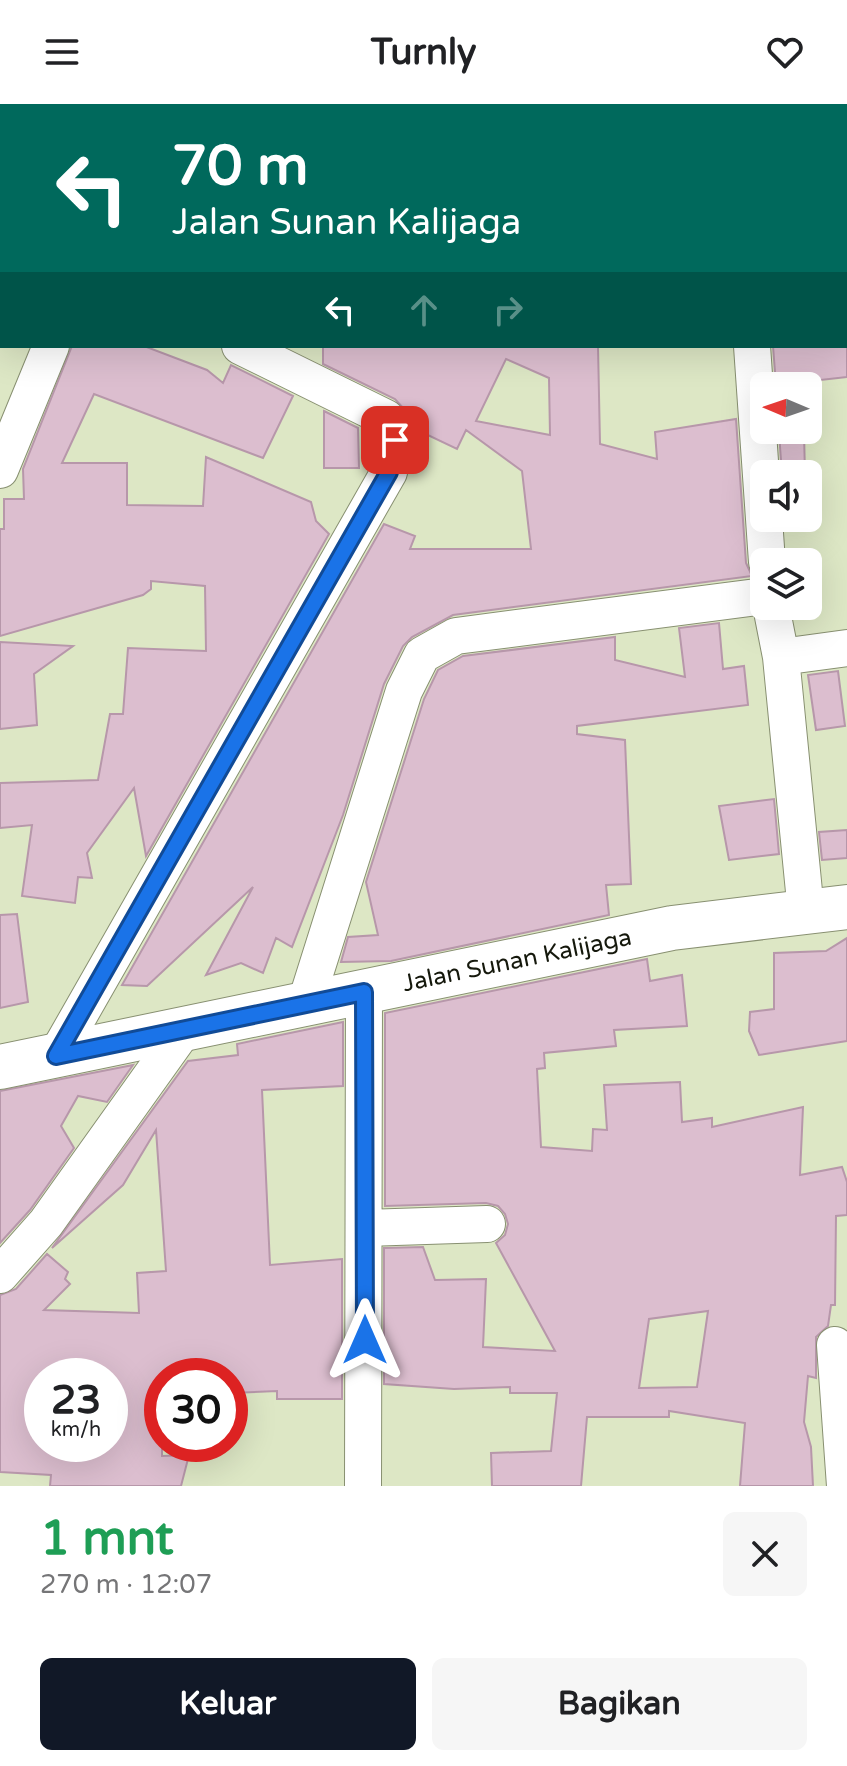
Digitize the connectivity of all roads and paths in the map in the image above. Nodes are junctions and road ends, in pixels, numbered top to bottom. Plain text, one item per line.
1 (50, 348) edge
2 (244, 348) edge
3 (752, 348) edge
4 (0, 470) edge
5 (766, 548) edge
6 (750, 598) edge
7 (774, 620) edge
8 (847, 648) edge
9 (781, 657) junction
10 (826, 910) edge
11 (364, 992) junction
12 (306, 1002) junction
13 (186, 1027) junction
14 (56, 1056) junction
15 (0, 1067) edge
16 (487, 1224) dead end
17 (365, 1228) junction
18 (0, 1275) edge
19 (835, 1345) dead end
20 (363, 1486) edge
21 (845, 1486) edge

1 - 4 street
2 - 14 street
3 - 5 street
6 - 12 street
7 - 9 street
8 - 9 street
9 - 10 street
10 - 11 street, Jalan Sunan Kalijaga
11 - 12 street, Jalan Sunan Kalijaga
11 - 17 street
12 - 13 street, Jalan Sunan Kalijaga
13 - 14 street, Jalan Sunan Kalijaga
13 - 18 street
14 - 15 street, Jalan Sunan Kalijaga
16 - 17 street
17 - 20 street
19 - 21 street

